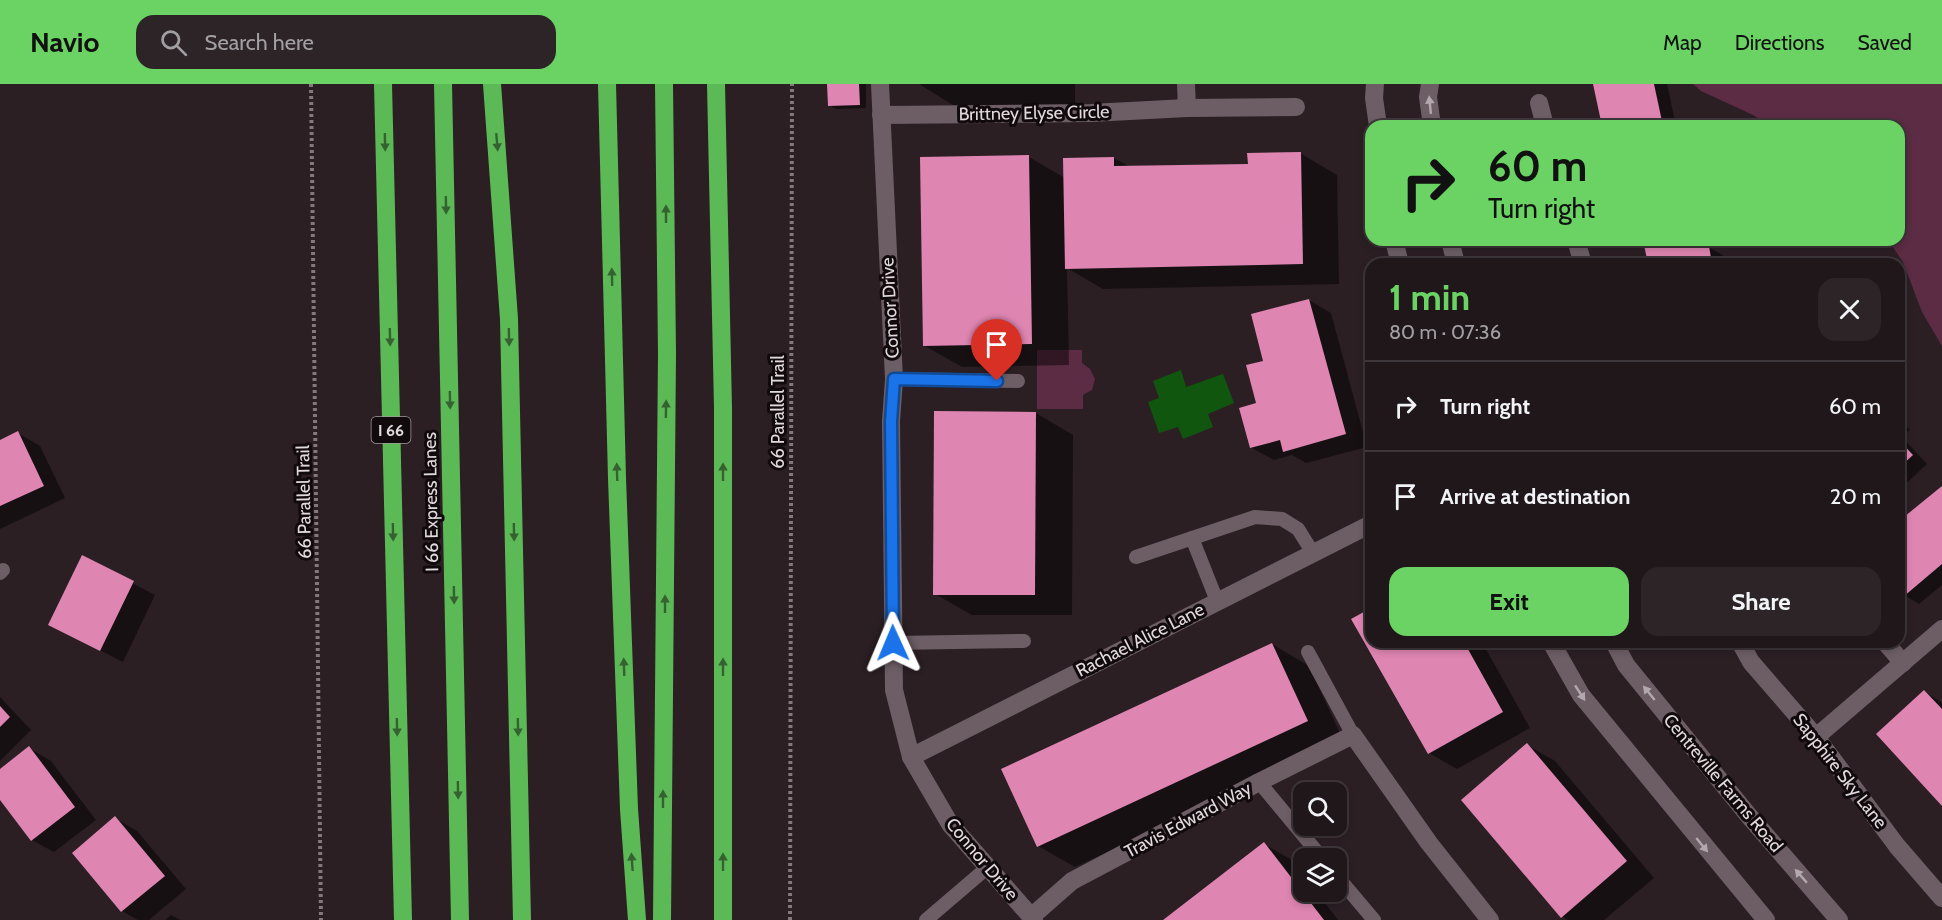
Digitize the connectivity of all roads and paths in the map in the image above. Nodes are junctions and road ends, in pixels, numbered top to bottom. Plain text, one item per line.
1 (311, 84) edge
2 (383, 84) edge
3 (443, 84) edge
4 (492, 84) edge
5 (607, 84) edge
6 (664, 84) edge
7 (716, 84) edge
8 (729, 84) edge
9 (792, 84) edge
10 (880, 84) edge
11 (1186, 84) edge
12 (1375, 84) edge
13 (1430, 84) edge
14 (1539, 103) dead end
15 (1296, 107) dead end
16 (1187, 108) junction
17 (881, 115) junction
18 (1377, 120) edge
19 (1431, 120) edge
20 (1543, 120) edge
21 (720, 265) junction
22 (894, 379) junction
23 (1018, 381) dead end
24 (1365, 527) edge
25 (1192, 538) junction
26 (1313, 553) junction
27 (1136, 557) dead end
28 (1217, 601) junction
29 (1942, 629) edge
30 (1024, 641) dead end
31 (893, 643) junction
32 (1554, 648) edge
33 (1617, 648) edge
34 (1743, 648) edge
35 (1890, 648) edge
36 (1308, 651) dead end
37 (1903, 663) junction
38 (1353, 735) junction
39 (1816, 737) junction
40 (910, 757) junction
41 (398, 776) junction
42 (1259, 782) junction
43 (1314, 848) edge
44 (988, 867) junction
45 (1347, 888) edge
46 (1942, 898) edge
47 (1033, 918) edge
48 (321, 920) edge
49 (391, 920) edge
50 (403, 920) edge
51 (460, 920) edge
52 (522, 920) edge
53 (637, 920) edge
54 (662, 920) edge
55 (723, 920) edge
56 (790, 920) edge
57 (926, 920) edge
58 (1374, 920) edge
59 (1490, 920) edge
60 (1766, 920) edge
61 (1839, 920) edge

1 - 48 path, 66 Parallel Trail
2 -> 41 highway, I 66
3 -> 51 highway, I 66 Express Lanes
4 -> 52 highway
53 -> 5 highway
54 -> 6 highway
7 - 21 highway
8 - 21 highway
9 - 56 path, 66 Parallel Trail
10 - 17 street, Connor Drive
11 - 16 street
12 - 18 street
19 -> 13 street
14 - 20 street
15 - 16 street, Brittney Elyse Circle
16 - 17 street, Brittney Elyse Circle
17 - 22 street, Connor Drive
55 -> 21 highway
22 - 23 lane
22 - 31 street, Connor Drive
24 - 26 street, Rachael Alice Lane
25 - 26 lane
25 - 27 lane
25 - 28 lane
26 - 28 street, Rachael Alice Lane
28 - 40 street, Rachael Alice Lane
29 - 37 street
30 - 31 lane
31 - 40 street, Connor Drive
32 -> 60 street
61 -> 33 street, Centreville Farms Road
34 - 39 street, Sapphire Sky Lane
35 - 37 street
36 - 38 lane
37 - 39 street
38 - 42 street, Travis Edward Way
38 - 59 street
39 - 46 street, Sapphire Sky Lane
40 - 44 street, Connor Drive
41 - 49 highway
41 - 50 highway, I 66
42 - 43 lane
42 - 47 street, Travis Edward Way
44 - 47 street, Connor Drive
44 - 57 lane
45 - 58 lane

